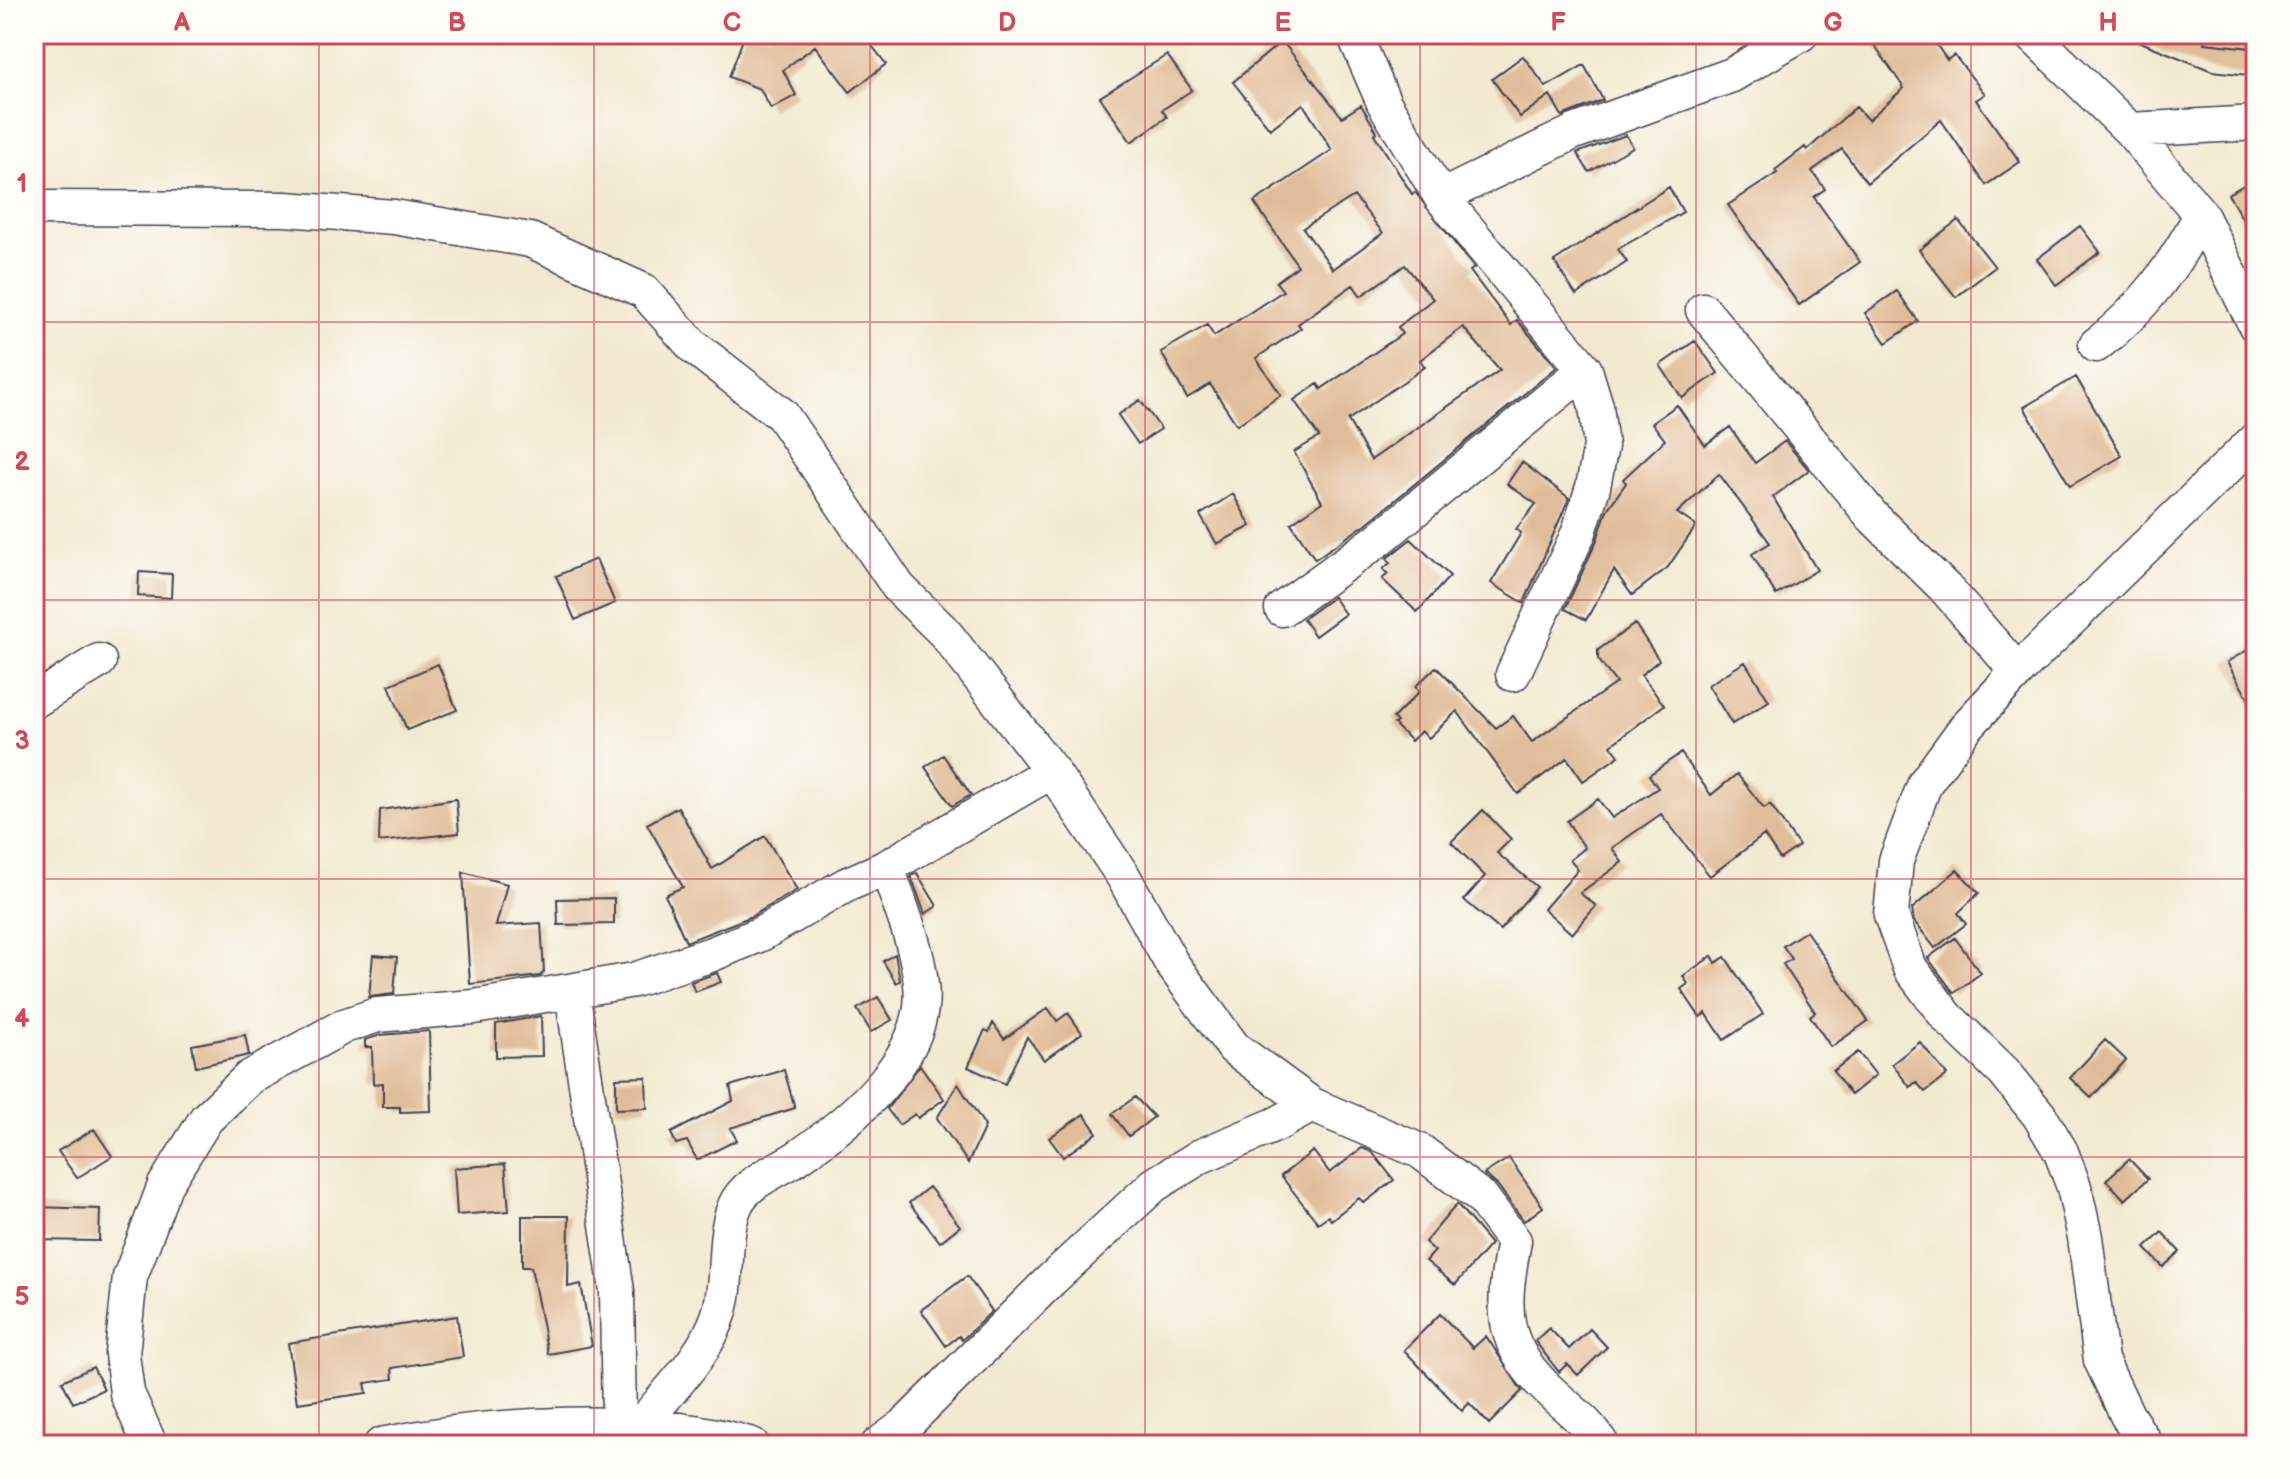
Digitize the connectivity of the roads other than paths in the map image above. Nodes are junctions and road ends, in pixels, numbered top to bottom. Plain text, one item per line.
1 (1354, 34) edge
2 (1801, 34) edge
3 (2031, 34) edge
4 (2256, 123) edge
5 (2130, 130) junction
6 (1441, 197) junction
7 (34, 208) edge
8 (2201, 215) junction
9 (1703, 310) dead end
10 (2256, 326) edge
11 (2096, 345) dead end
12 (1585, 370) junction
13 (2256, 439) edge
14 (1282, 609) dead end
15 (99, 661) dead end
16 (2018, 672) junction
17 (1513, 674) dead end
18 (34, 701) edge
19 (1052, 771) junction
20 (887, 867) junction
21 (572, 991) junction
22 (1312, 1105) junction
23 (613, 1431) edge
24 (881, 1444) edge
25 (150, 1445) edge
26 (381, 1445) edge
27 (752, 1445) edge
28 (1602, 1445) edge
29 (2146, 1445) edge

1 - 6 street
2 - 6 street
3 - 5 street
4 - 5 street
5 - 8 street
6 - 12 street
7 - 19 street
8 - 10 street
8 - 11 street
9 - 16 street
12 - 14 street
12 - 17 street
13 - 16 street
15 - 18 street
16 - 29 street
19 - 20 street
19 - 22 street
20 - 21 street
20 - 23 street
21 - 23 street
21 - 25 street
22 - 24 street
22 - 28 street
23 - 26 street
23 - 27 street

